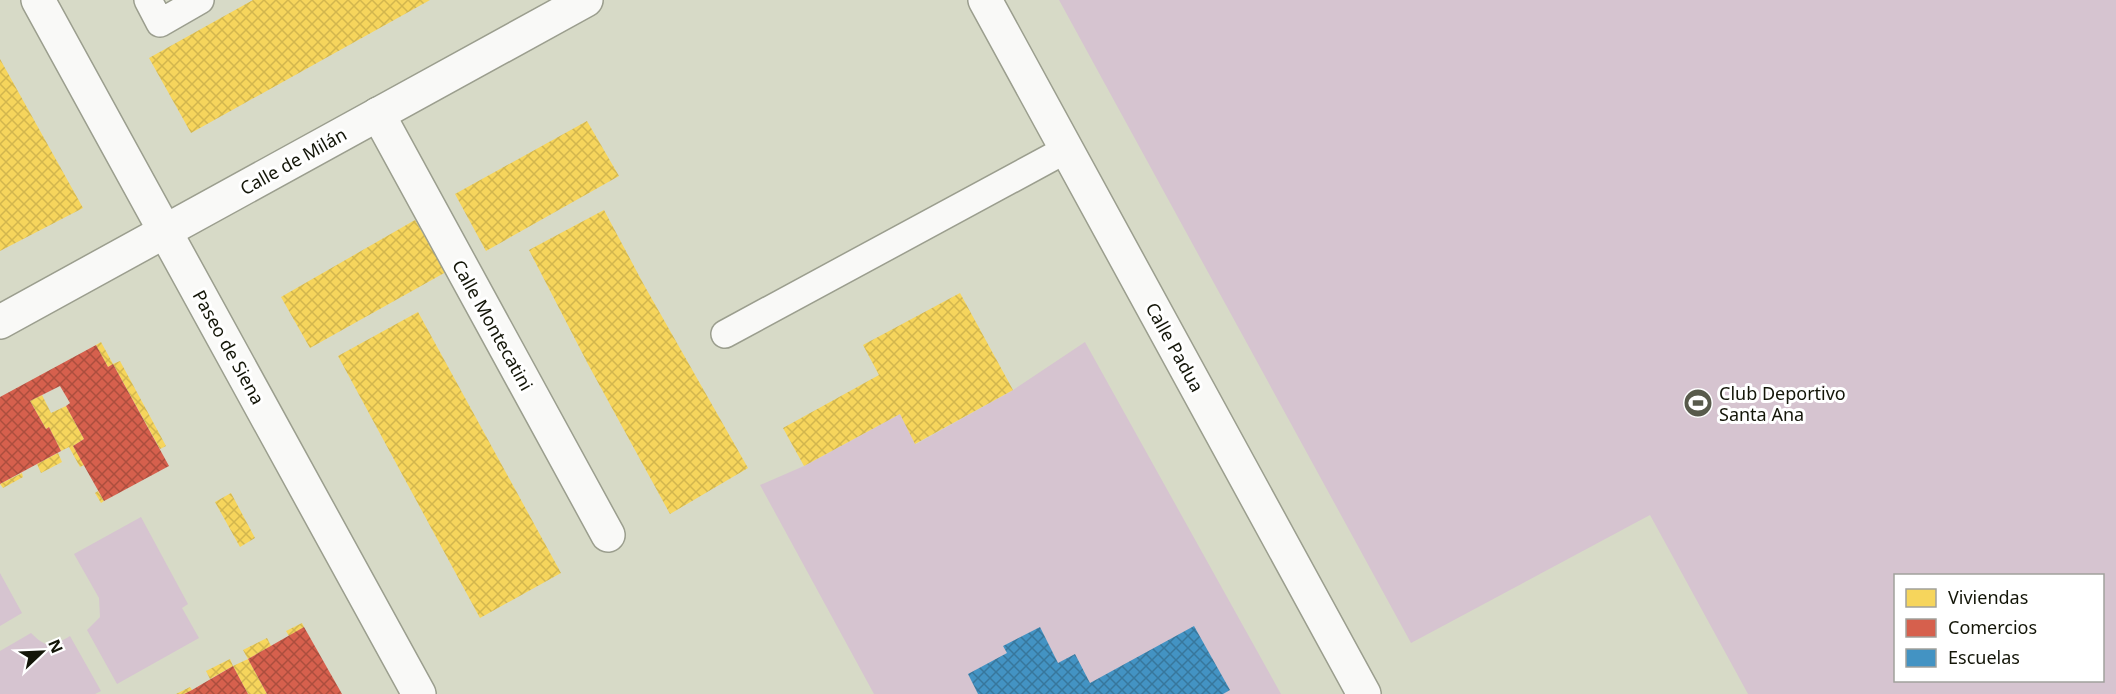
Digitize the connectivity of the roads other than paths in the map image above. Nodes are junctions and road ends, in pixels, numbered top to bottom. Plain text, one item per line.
1 (38, 0) edge
2 (148, 0) edge
3 (200, 0) edge
4 (586, 0) edge
5 (985, 0) edge
6 (378, 114) junction
7 (1066, 149) junction
8 (165, 231) junction
9 (0, 322) edge
10 (725, 334) dead end
11 (608, 535) dead end
12 (419, 694) edge
13 (1364, 694) edge

1 - 8 street, Paseo de Siena
2 - 3 lane
4 - 6 street, Calle de Milán
5 - 7 street, Calle Padua
6 - 8 street, Calle de Milán
6 - 11 street, Calle Montecatini
7 - 10 lane
7 - 13 street, Calle Padua
8 - 9 street, Calle de Milán
8 - 12 street, Paseo de Siena

